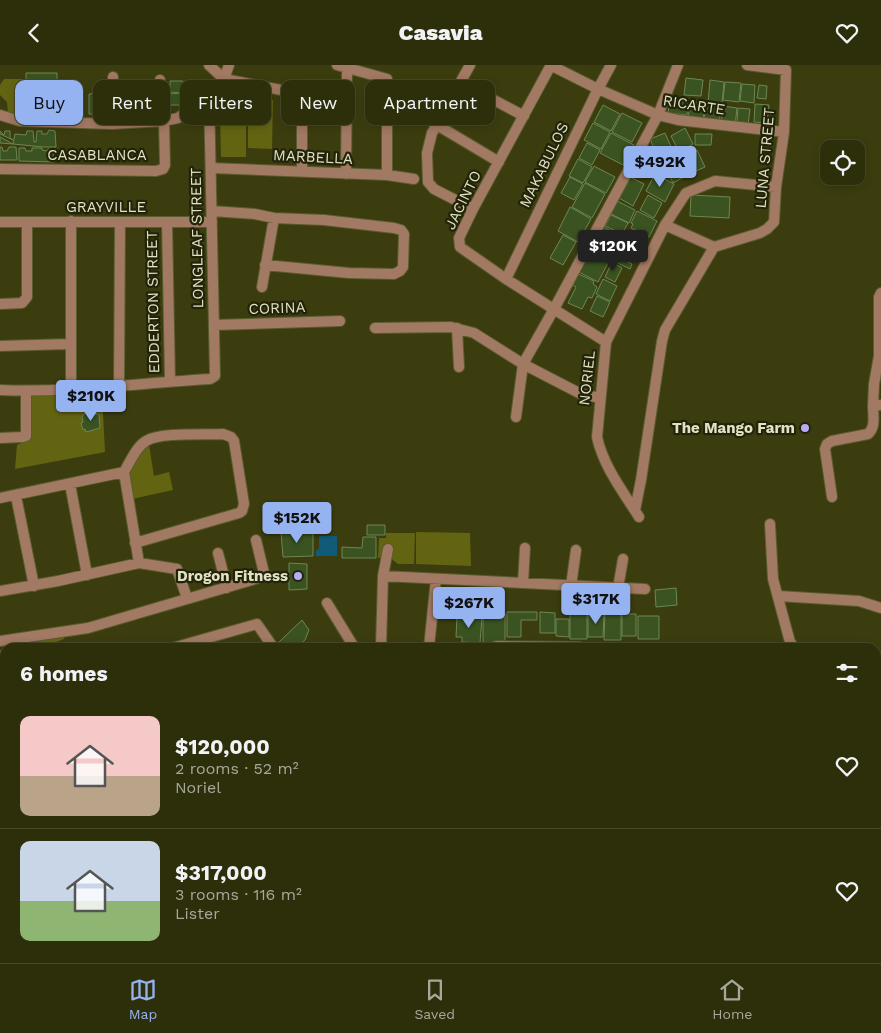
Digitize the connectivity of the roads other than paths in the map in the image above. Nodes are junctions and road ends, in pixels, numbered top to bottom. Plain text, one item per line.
1 (209, 65) edge
2 (229, 65) edge
3 (337, 65) edge
4 (470, 65) edge
5 (551, 65) edge
6 (611, 65) edge
7 (678, 65) edge
8 (747, 65) edge
9 (347, 68) junction
10 (113, 77) dead end
11 (224, 79) junction
12 (113, 80) edge
13 (463, 80) edge
14 (598, 89) junction
15 (495, 101) edge
16 (0, 115) edge
17 (658, 115) junction
18 (524, 116) junction
19 (93, 123) edge
20 (164, 125) edge
21 (210, 125) edge
22 (437, 125) joint
23 (784, 132) junction
24 (499, 161) junction
25 (211, 168) junction
26 (0, 169) edge
27 (302, 172) junction
28 (346, 174) junction
29 (387, 175) junction
30 (414, 179) dead end
31 (776, 187) junction
32 (473, 209) junction
33 (212, 211) junction
34 (274, 218) junction
35 (70, 221) junction
36 (0, 222) edge
37 (28, 222) junction
38 (120, 222) junction
39 (166, 222) junction
40 (212, 222) junction
41 (665, 225) junction
42 (714, 247) junction
43 (265, 265) junction
44 (506, 279) junction
45 (262, 287) dead end
46 (881, 293) edge
47 (0, 304) edge
48 (554, 309) junction
49 (340, 321) dead end
50 (214, 325) junction
51 (375, 328) dead end
52 (457, 328) junction
53 (606, 342) junction
54 (69, 344) junction
55 (0, 346) edge
56 (880, 356) edge
57 (523, 365) junction
58 (459, 367) dead end
59 (170, 381) junction
60 (119, 387) junction
61 (70, 389) junction
62 (0, 390) edge
63 (26, 391) junction
64 (600, 398) junction
65 (877, 405) edge
66 (516, 417) dead end
67 (0, 438) edge
68 (124, 472) junction
69 (70, 484) junction
70 (16, 496) junction
71 (832, 497) dead end
72 (0, 498) edge
73 (770, 524) dead end
74 (256, 540) dead end
75 (135, 543) junction
76 (525, 548) dead end
77 (388, 549) dead end
78 (576, 550) dead end
79 (218, 553) dead end
80 (623, 559) dead end
81 (138, 563) junction
82 (87, 575) junction
83 (383, 576) junction
84 (436, 579) junction
85 (523, 583) junction
86 (34, 586) junction
87 (572, 586) junction
88 (226, 587) junction
89 (618, 588) junction
90 (645, 589) dead end
91 (0, 591) edge
92 (778, 596) junction
93 (188, 598) junction
94 (326, 603) dead end
95 (881, 608) edge
96 (0, 641) edge
97 (190, 643) edge
98 (270, 643) edge
99 (351, 643) edge
100 (382, 643) edge
101 (429, 643) edge
102 (791, 643) edge

1 - 11 street
2 - 11 street
3 - 9 street
4 - 13 street
5 - 14 street, RICARTE
5 - 18 street, JACINTO
6 - 14 street, MAKABULOS
7 - 17 street
8 - 23 street, LUNA STREET
9 - 28 street
9 - 29 street
10 - 12 street
11 - 27 street
14 - 17 street, RICARTE
14 - 44 street, MAKABULOS
15 - 18 street
16 - 19 street
17 - 23 street, RICARTE
17 - 48 street
18 - 24 street, JACINTO
20 - 26 street, CASABLANCA
21 - 25 street, LONGLEAF STREET
22 - 24 street
22 - 32 street
23 - 31 street, LUNA STREET
24 - 32 street, JACINTO
25 - 27 street, MARBELLA
25 - 33 street, LONGLEAF STREET
27 - 28 street, MARBELLA
28 - 29 street, MARBELLA
29 - 30 street, MARBELLA
31 - 41 street, NORIEL
31 - 42 street, LUNA STREET
32 - 44 street, JACINTO
33 - 34 street
33 - 40 street, LONGLEAF STREET
34 - 43 street
34 - 43 street
35 - 37 street, GRAYVILLE
35 - 38 street, GRAYVILLE
35 - 54 street
36 - 37 street, GRAYVILLE
37 - 47 street
38 - 39 street, GRAYVILLE
38 - 60 street
39 - 40 street, GRAYVILLE
39 - 59 street, EDDERTON STREET
40 - 50 street, LONGLEAF STREET
41 - 42 street
41 - 53 street, NORIEL
42 - 64 street, NORIEL
43 - 45 street
44 - 48 street, JACINTO
46 - 56 street
48 - 53 street, JACINTO
48 - 57 street
49 - 50 street, CORINA
50 - 59 street, LONGLEAF STREET
51 - 52 street
52 - 57 street
52 - 58 street
53 - 64 street, NORIEL
54 - 55 street
54 - 61 street
56 - 65 street
57 - 64 street
57 - 66 street
59 - 60 street
60 - 61 street
61 - 63 street
62 - 63 street
63 - 67 street
65 - 71 street
68 - 69 street
68 - 75 street
68 - 75 street
69 - 70 street
69 - 82 street
70 - 72 street
70 - 86 street
73 - 92 street
74 - 88 street
75 - 81 street
76 - 85 street
77 - 83 street
78 - 87 street
79 - 88 street
80 - 89 street
81 - 82 street
81 - 93 street
82 - 86 street
83 - 84 street
83 - 100 street
84 - 85 street
84 - 101 street
85 - 87 street
86 - 91 street
87 - 89 street
88 - 93 street
89 - 90 street
92 - 95 street
92 - 102 street
93 - 96 street
94 - 99 street
97 - 98 street

